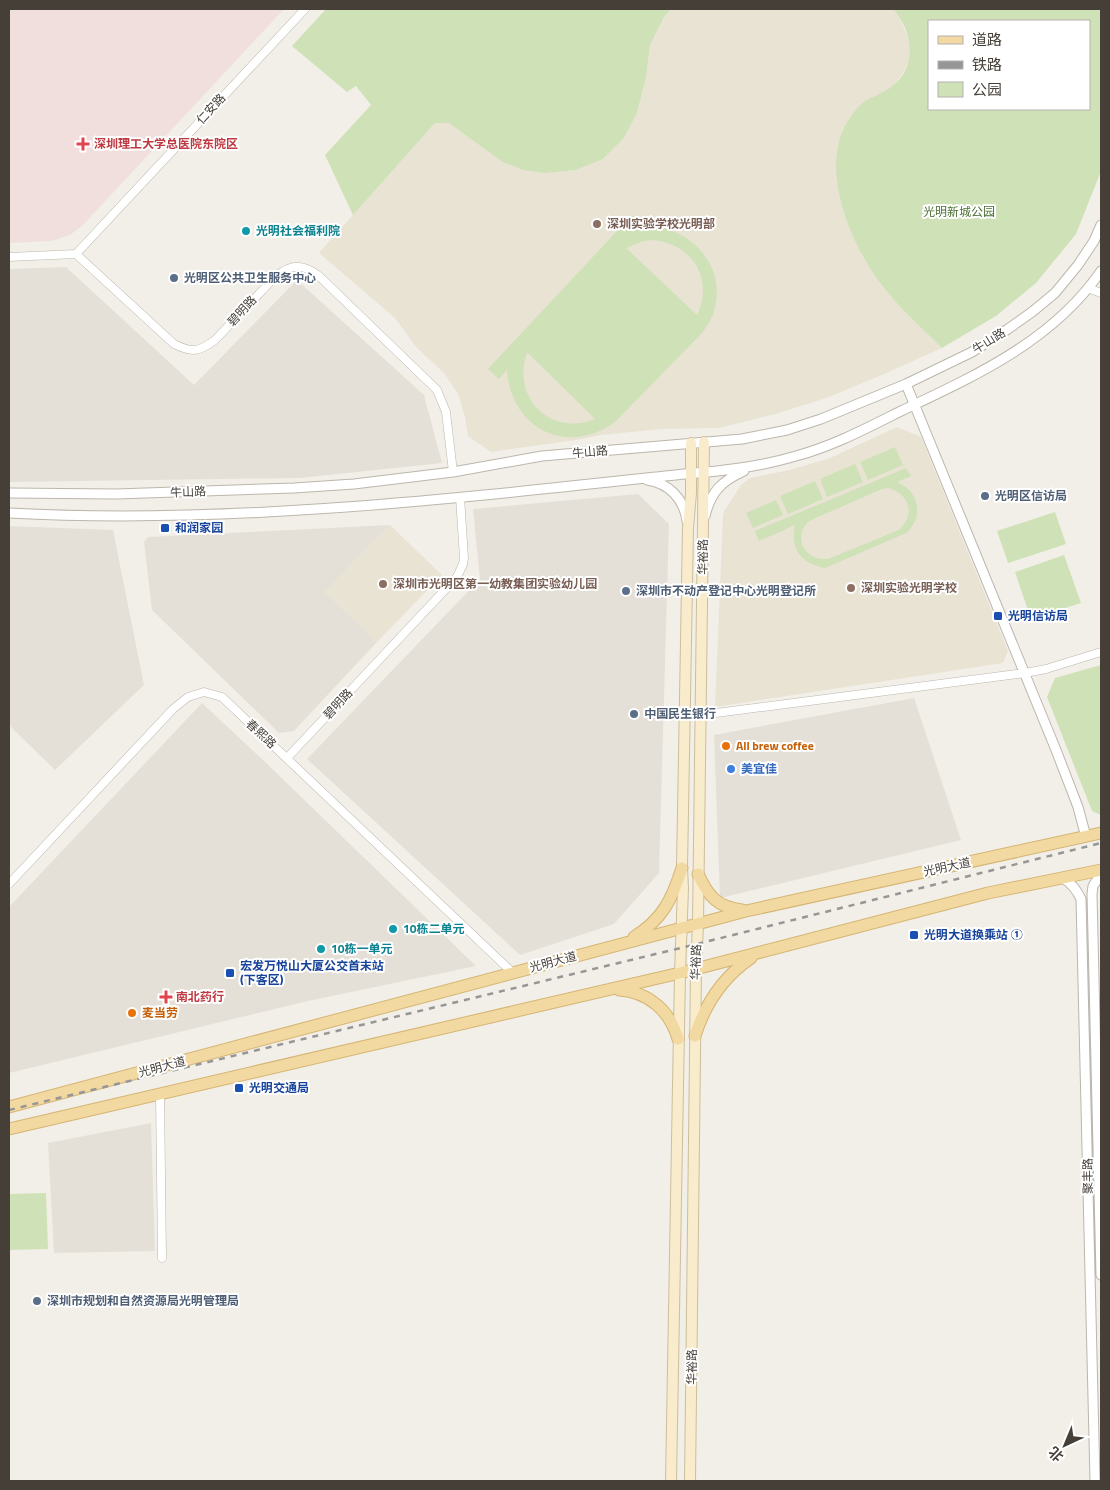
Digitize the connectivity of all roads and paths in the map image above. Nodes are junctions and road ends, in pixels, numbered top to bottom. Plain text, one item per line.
1 (305, 9) edge
2 (1101, 225) edge
3 (76, 254) junction
4 (9, 257) edge
5 (1101, 271) edge
6 (1088, 288) junction
7 (1101, 293) edge
8 (906, 384) junction
9 (915, 404) junction
10 (704, 442) junction
11 (691, 443) junction
12 (758, 465) junction
13 (453, 472) junction
14 (704, 473) junction
15 (692, 474) junction
16 (637, 479) junction
17 (9, 493) edge
18 (460, 497) junction
19 (9, 513) edge
20 (688, 528) junction
21 (703, 528) junction
22 (1101, 652) edge
23 (1025, 673) junction
24 (701, 715) junction
25 (287, 758) junction
26 (1101, 833) edge
27 (1086, 837) junction
28 (682, 868) junction
29 (1101, 870) edge
30 (698, 874) junction
31 (1101, 874) edge
32 (1063, 878) junction
33 (9, 884) edge
34 (746, 911) junction
35 (698, 923) junction
36 (682, 928) junction
37 (621, 944) junction
38 (758, 953) junction
39 (696, 969) junction
40 (513, 973) junction
41 (680, 973) junction
42 (608, 990) junction
43 (695, 1036) junction
44 (678, 1039) junction
45 (160, 1094) junction
46 (9, 1105) edge
47 (26, 1125) junction
48 (9, 1129) edge
49 (9, 1136) edge
50 (162, 1258) dead end
51 (1101, 1275) edge
52 (671, 1481) edge
53 (690, 1481) edge
54 (1095, 1481) edge

1 - 3 street, 仁安路
2 - 8 street, 牛山路
3 - 4 street
3 - 13 street, 碧明路
5 - 6 street, 牛山路
6 - 7 street
6 - 9 street, 牛山路
8 - 9 street
8 - 10 street, 牛山路
9 - 12 street, 牛山路
9 - 23 street
10 - 11 street, 牛山路
10 - 14 main road, 华裕路
11 - 13 street, 牛山路
11 - 15 main road, 华裕路
12 - 14 street, 牛山路
12 - 21 street
13 - 17 street, 牛山路
14 - 15 street, 牛山路
14 - 21 main road, 华裕路
15 - 16 street, 牛山路
15 - 20 main road, 华裕路
16 - 18 street, 牛山路
16 - 20 street
18 - 19 street, 牛山路
18 - 25 street, 碧明路
20 - 28 main road, 华裕路
21 - 24 main road, 华裕路
22 - 23 street
23 - 24 street
23 - 27 street
24 - 30 main road, 华裕路
25 - 33 street, 春熙路
25 - 40 street, 春熙路
26 - 27 main road, 光明大道
27 - 34 main road, 光明大道
28 - 36 main road, 华裕路
28 - 37 main road
29 - 32 main road, 光明大道
30 - 34 main road
30 - 35 main road, 华裕路
31 - 51 street, 聚丰路
32 - 38 main road, 光明大道
32 - 54 street, 聚丰路
34 - 35 main road, 光明大道
35 - 36 main road, 光明大道
35 - 39 main road, 华裕路
36 - 37 main road, 光明大道
36 - 41 main road, 华裕路
37 - 40 main road, 光明大道
38 - 39 main road, 光明大道
38 - 43 main road
39 - 41 main road, 光明大道
39 - 43 main road, 华裕路
40 - 46 main road, 光明大道
41 - 42 main road, 光明大道
41 - 44 main road, 华裕路
42 - 44 main road
42 - 45 main road, 光明大道
43 - 53 main road, 华裕路
44 - 52 main road, 华裕路
45 - 47 main road, 光明大道
45 - 50 street
47 - 48 main road, 光明大道
47 - 49 main road

